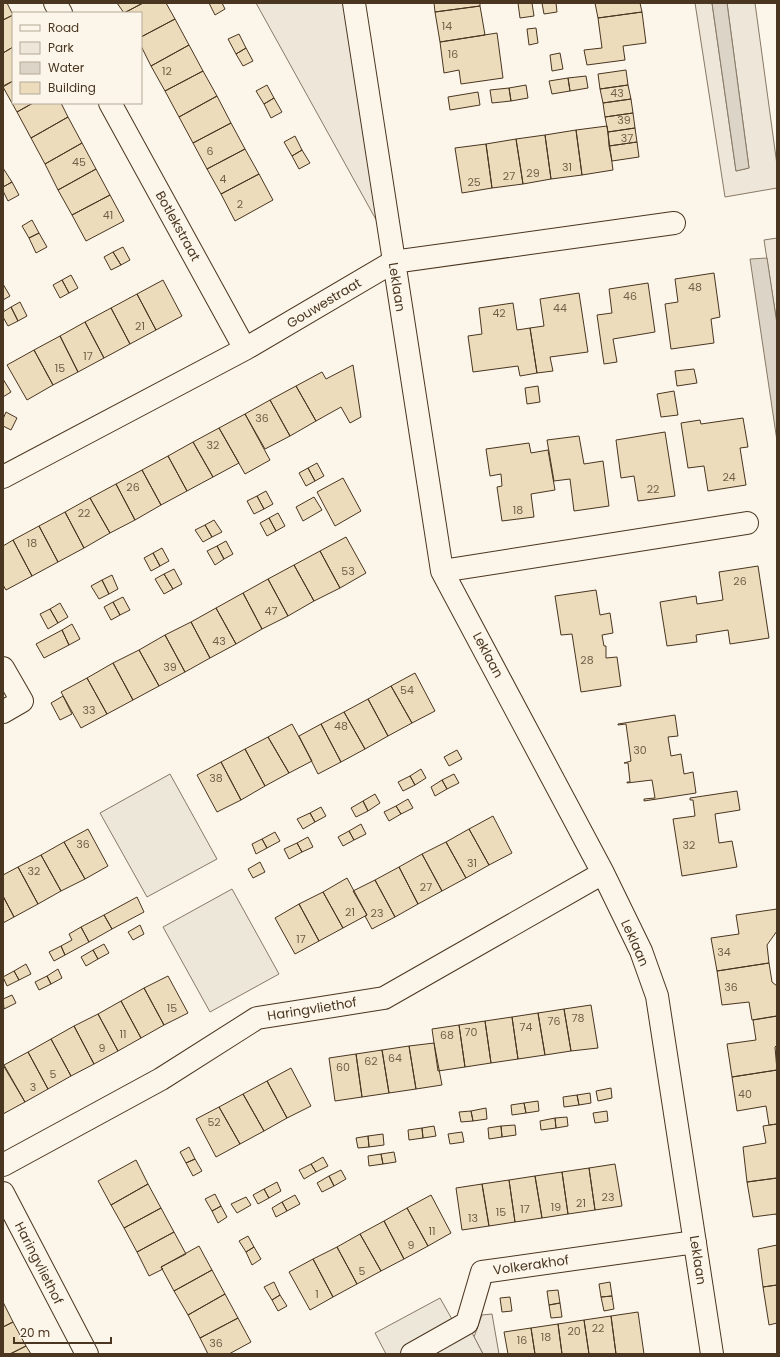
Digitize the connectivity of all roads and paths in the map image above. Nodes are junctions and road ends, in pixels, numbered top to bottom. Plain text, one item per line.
1 (55, 3) edge
2 (354, 3) edge
3 (60, 12) edge
4 (111, 104) edge
5 (674, 223) dead end
6 (392, 262) junction
7 (246, 349) junction
8 (3, 477) edge
9 (747, 523) dead end
10 (442, 571) junction
11 (3, 668) edge
12 (3, 712) edge
13 (603, 873) junction
14 (3, 1165) edge
15 (3, 1193) edge
16 (695, 1242) junction
17 (87, 1354) edge
18 (412, 1354) edge
19 (712, 1354) edge

1 - 3 street
2 - 6 street, Leklaan
4 - 7 street, Botlekstraat
5 - 6 street, Gouwestraat
6 - 7 street, Gouwestraat
6 - 10 street, Leklaan
7 - 8 street, Gouwestraat
9 - 10 street
10 - 13 street, Leklaan
11 - 12 street
13 - 14 street, Haringvliethof
13 - 16 street, Leklaan
15 - 17 street, Haringvliethof
16 - 18 street, Volkerakhof
16 - 19 street, Leklaan

